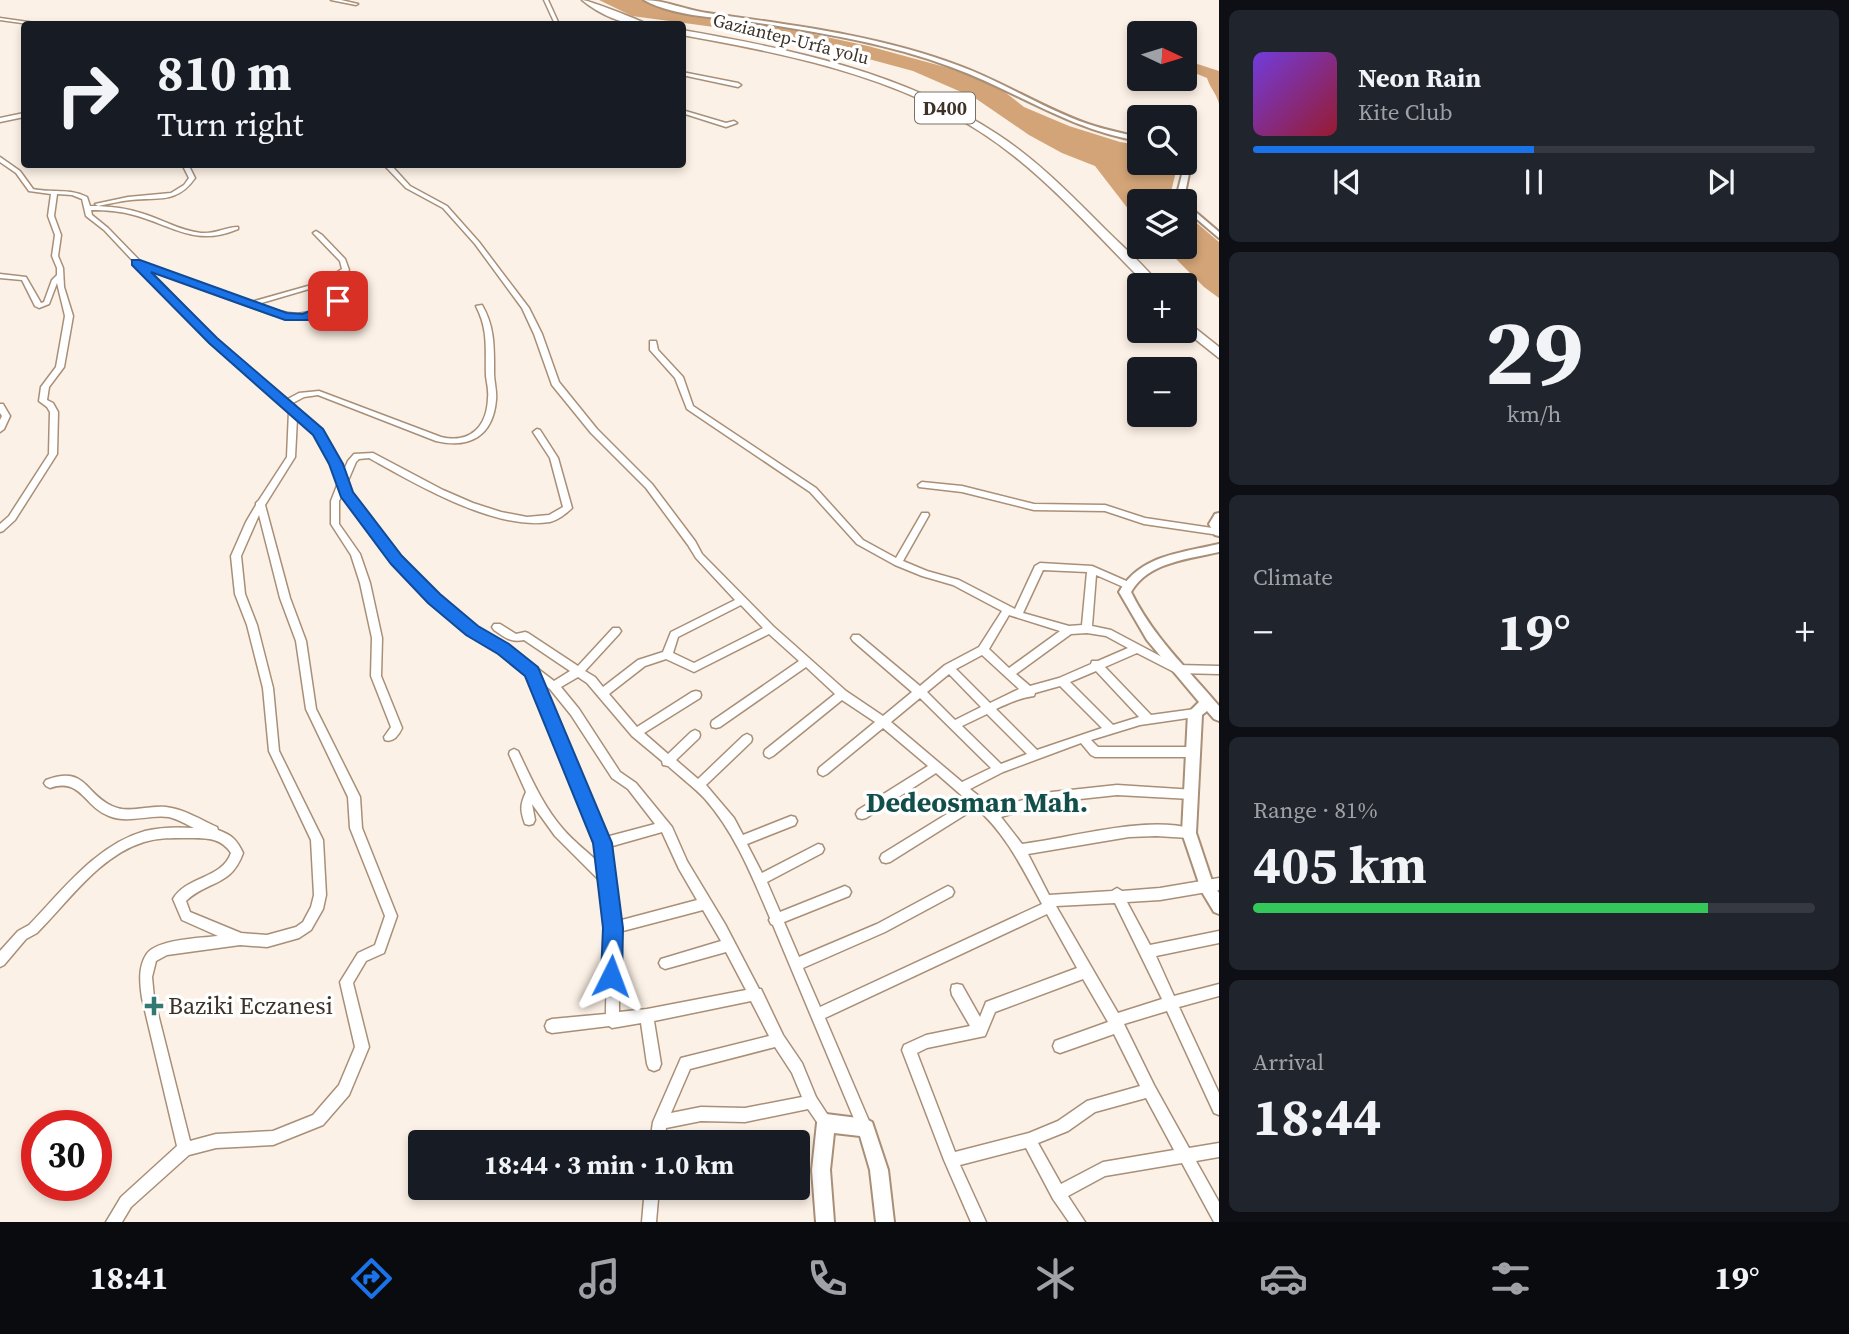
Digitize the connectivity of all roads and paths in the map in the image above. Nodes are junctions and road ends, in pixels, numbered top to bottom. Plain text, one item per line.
1 (333, 0) edge
2 (546, 0) edge
3 (578, 0) edge
4 (586, 0) edge
5 (648, 0) edge
6 (356, 4) dead end
7 (0, 19) edge
8 (556, 21) edge
9 (620, 21) edge
10 (632, 21) edge
11 (21, 22) edge
12 (686, 35) edge
13 (686, 35) edge
14 (686, 74) edge
15 (738, 85) dead end
16 (686, 112) edge
17 (21, 116) edge
18 (0, 120) edge
19 (734, 124) dead end
20 (1127, 136) edge
21 (0, 159) edge
22 (187, 168) edge
23 (390, 168) edge
24 (54, 194) junction
25 (87, 207) junction
26 (1197, 216) edge
27 (236, 228) dead end
28 (316, 233) dead end
29 (1219, 236) edge
30 (136, 263) junction
31 (1131, 273) edge
32 (1142, 273) edge
33 (60, 275) junction
34 (0, 276) edge
35 (338, 301) dead end
36 (251, 304) junction
37 (480, 306) dead end
38 (1197, 323) edge
39 (1197, 335) edge
40 (1219, 341) edge
41 (653, 343) dead end
42 (1219, 354) edge
43 (0, 407) edge
44 (289, 407) junction
45 (0, 429) edge
46 (537, 432) dead end
47 (343, 485) junction
48 (922, 485) dead end
49 (260, 503) junction
50 (925, 514) dead end
51 (1219, 517) edge
52 (1188, 528) dead end
53 (0, 529) edge
54 (1219, 532) edge
55 (1219, 548) edge
56 (898, 563) junction
57 (1092, 569) junction
58 (1128, 585) junction
59 (741, 601) junction
60 (1012, 613) junction
61 (497, 627) dead end
62 (770, 629) junction
63 (1087, 629) junction
64 (1069, 630) junction
65 (616, 631) dead end
66 (856, 638) dead end
67 (1138, 648) junction
68 (983, 650) junction
69 (667, 655) junction
70 (806, 662) junction
71 (1096, 664) junction
72 (949, 668) junction
73 (1176, 669) junction
74 (1219, 670) edge
75 (532, 671) junction
76 (579, 671) junction
77 (1008, 674) junction
78 (1062, 681) junction
79 (554, 686) junction
80 (603, 693) junction
81 (921, 693) junction
82 (1030, 693) junction
83 (842, 694) junction
84 (696, 695) dead end
85 (1208, 702) junction
86 (989, 709) junction
87 (1195, 713) junction
88 (1219, 715) edge
89 (1149, 720) junction
90 (884, 723) junction
91 (716, 724) dead end
92 (955, 725) junction
93 (1111, 730) junction
94 (636, 733) junction
95 (695, 735) dead end
96 (389, 737) dead end
97 (1083, 738) junction
98 (747, 740) dead end
99 (769, 752) dead end
100 (1192, 752) junction
101 (514, 754) dead end
102 (1036, 756) junction
103 (667, 762) junction
104 (936, 767) junction
105 (999, 769) junction
106 (823, 771) dead end
107 (50, 782) dead end
108 (698, 786) junction
109 (963, 787) junction
110 (531, 794) junction
111 (1191, 794) junction
112 (977, 801) junction
113 (862, 814) dead end
114 (992, 814) junction
115 (529, 820) dead end
116 (791, 821) dead end
117 (663, 827) junction
118 (1189, 833) junction
119 (220, 835) junction
120 (740, 841) junction
121 (603, 843) junction
122 (818, 849) dead end
123 (1019, 850) junction
124 (886, 858) dead end
125 (760, 880) junction
126 (608, 884) junction
127 (1213, 885) edge
128 (845, 892) dead end
129 (947, 892) dead end
130 (1118, 894) junction
131 (705, 904) junction
132 (1048, 904) junction
133 (1219, 907) edge
134 (775, 920) junction
135 (613, 928) junction
136 (1219, 937) edge
137 (241, 939) junction
138 (728, 945) junction
139 (1147, 952) junction
140 (0, 961) edge
141 (665, 963) dead end
142 (795, 965) junction
143 (1087, 971) junction
144 (957, 990) dead end
145 (1219, 990) edge
146 (756, 994) junction
147 (1172, 1002) junction
148 (818, 1015) junction
149 (647, 1016) junction
150 (612, 1021) junction
151 (1116, 1024) junction
152 (552, 1026) dead end
153 (980, 1031) junction
154 (778, 1040) junction
155 (1060, 1046) dead end
156 (654, 1064) dead end
157 (1149, 1090) junction
158 (811, 1102) junction
159 (1219, 1108) edge
160 (660, 1122) junction
161 (826, 1123) junction
162 (866, 1128) junction
163 (659, 1130) edge
164 (1029, 1140) junction
165 (185, 1149) junction
166 (1219, 1150) edge
167 (1186, 1157) junction
168 (951, 1160) junction
169 (1058, 1194) junction
170 (651, 1200) edge
171 (1218, 1214) edge
172 (113, 1222) edge
173 (649, 1222) edge
174 (825, 1222) edge
175 (885, 1222) edge
176 (979, 1222) edge
177 (1078, 1222) edge

1 - 6 street
2 - 8 street
3 - 9 highway
4 - 10 highway
5 - 20 street
7 - 11 street
12 - 31 highway, Gaziantep-Urfa yolu / D400
13 - 32 highway, Gaziantep-Urfa yolu / D400
14 - 15 street
16 - 19 street
17 - 18 street
21 - 24 street
22 - 25 street
23 - 59 street
24 - 25 street
24 - 33 street
25 - 27 street
25 - 30 street
26 - 29 street
28 - 36 street
30 - 36 street
30 - 44 street
33 - 34 street
33 - 53 street
35 - 36 street
37 - 44 street
38 - 40 highway
39 - 42 highway
41 - 56 street
43 - 45 street
44 - 47 street
44 - 49 street
46 - 47 street
47 - 75 street
47 - 96 street
48 - 54 street
49 - 137 street
49 - 165 street
50 - 56 street
51 - 54 street
52 - 54 street
55 - 58 street
56 - 60 street
57 - 58 street
57 - 60 street
57 - 63 street
58 - 73 street
59 - 62 street
59 - 69 street
60 - 64 street
60 - 68 street
61 - 76 street
62 - 69 street
62 - 70 street
63 - 64 street
63 - 67 street
64 - 77 street
65 - 76 street
66 - 81 street
67 - 71 street
67 - 73 street
68 - 72 street
68 - 77 street
69 - 80 street
70 - 83 street
70 - 91 street
71 - 78 street
71 - 89 street
72 - 81 street
72 - 86 street
73 - 74 street
73 - 85 street
75 - 79 street
75 - 121 street
76 - 79 street
76 - 80 street
77 - 82 street
78 - 82 street
78 - 93 street
79 - 117 street
80 - 94 street
81 - 90 street
81 - 92 street
82 - 86 street
83 - 90 street
83 - 99 street
84 - 94 street
85 - 87 street
85 - 88 street
86 - 92 street
86 - 102 street
87 - 89 street
87 - 100 street
89 - 93 street
90 - 104 street
90 - 106 street
92 - 105 street
93 - 97 street
94 - 103 street
95 - 103 street
97 - 100 street
97 - 102 street
98 - 108 street
100 - 111 street
101 - 110 street
102 - 105 street
103 - 108 street
104 - 109 street
104 - 113 street
105 - 109 street
107 - 119 street
108 - 120 street
109 - 112 street
110 - 115 street
110 - 126 street
111 - 114 street
111 - 118 street
112 - 114 street
112 - 124 street
114 - 123 street
116 - 120 street
117 - 121 street
117 - 131 street
118 - 123 street
118 - 127 street
119 - 137 street
119 - 140 street
120 - 125 street
121 - 126 street
122 - 125 street
123 - 132 street
125 - 134 street
126 - 135 street
127 - 130 street
127 - 133 street
128 - 134 street
129 - 142 street
130 - 132 street
130 - 139 street
131 - 135 street
131 - 138 street
132 - 143 street
132 - 148 street
134 - 142 street
135 - 150 street
136 - 139 street
137 - 165 street
138 - 141 street
138 - 146 street
139 - 147 street
142 - 148 street
143 - 151 street
143 - 153 street
144 - 153 street
145 - 147 street
146 - 149 street
146 - 154 street
147 - 151 street
147 - 159 street
148 - 162 street
149 - 150 street
149 - 156 street
150 - 152 street
151 - 155 street
151 - 157 street
153 - 168 street
154 - 158 street
154 - 160 street
157 - 164 street
157 - 167 street
158 - 160 street
158 - 161 street
160 - 163 street
161 - 162 street
161 - 174 street
162 - 175 street
164 - 168 street
164 - 169 street
165 - 172 street
166 - 167 street
167 - 169 street
167 - 171 street
168 - 176 street
169 - 177 street
170 - 173 street

